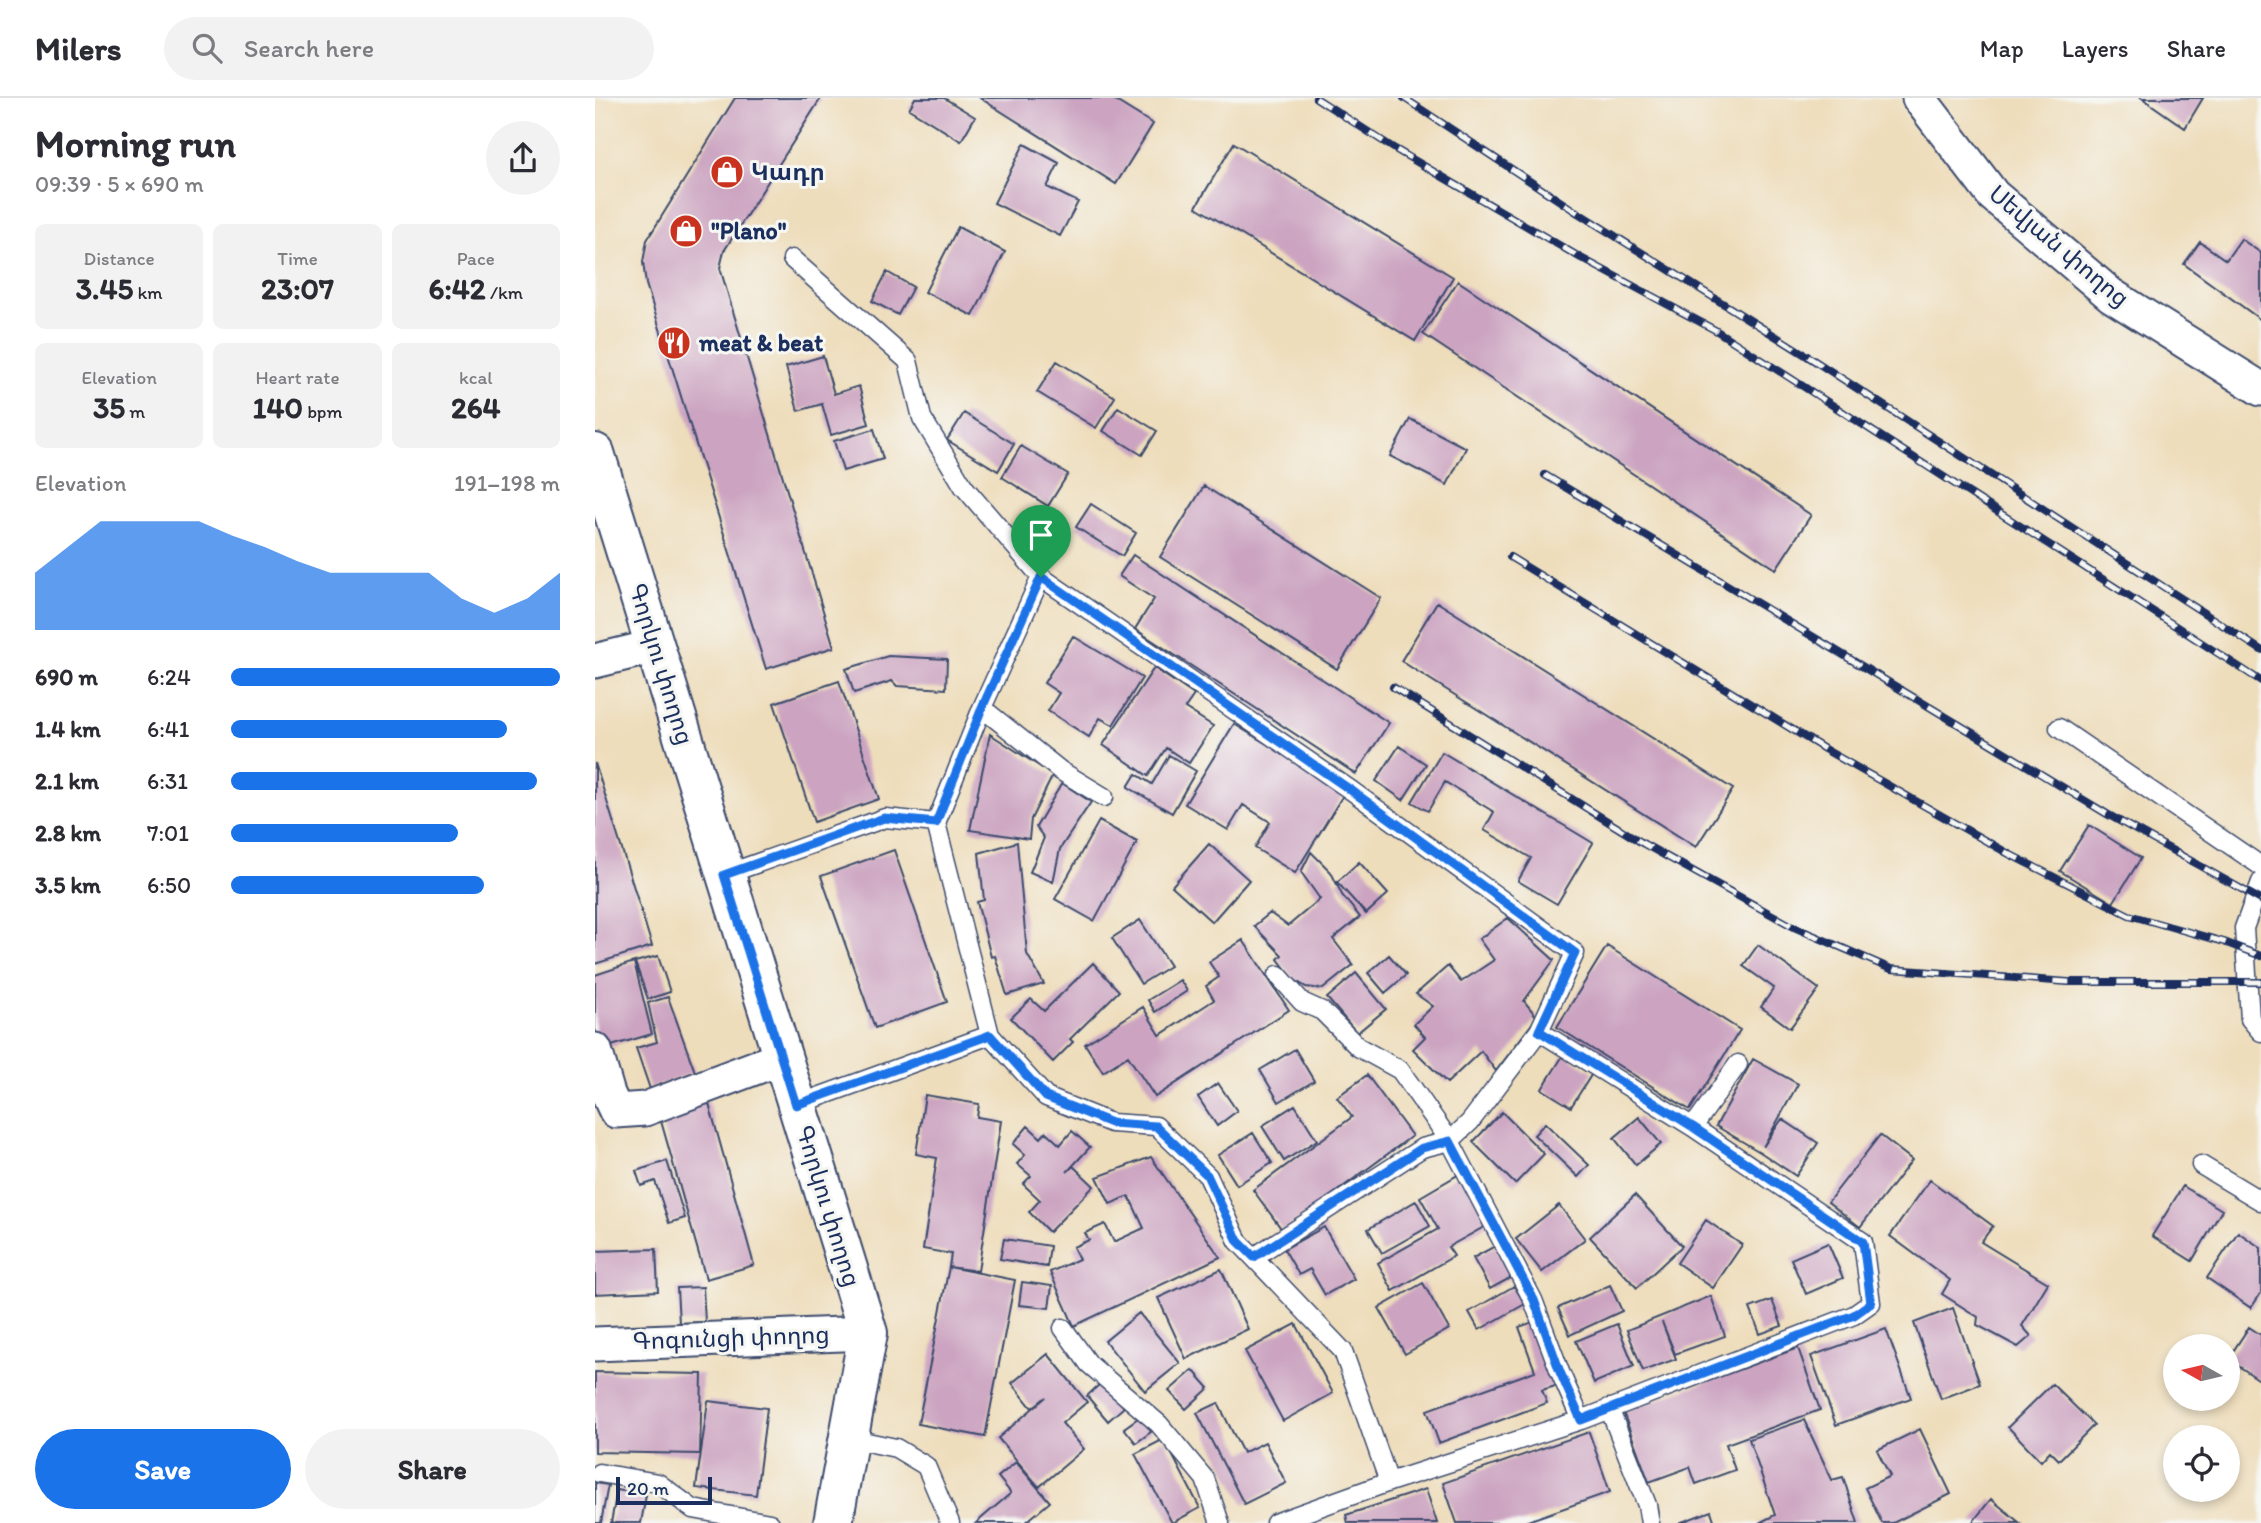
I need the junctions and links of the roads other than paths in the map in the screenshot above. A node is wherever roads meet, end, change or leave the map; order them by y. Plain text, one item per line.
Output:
1 (1919, 98) edge
2 (792, 259) dead end
3 (2261, 389) edge
4 (595, 453) edge
5 (1041, 577) junction
6 (656, 646) junction
7 (595, 661) edge
8 (982, 708) junction
9 (2059, 728) dead end
10 (1104, 797) dead end
11 (936, 823) junction
12 (2261, 866) edge
13 (724, 875) junction
14 (2261, 882) edge
15 (1278, 975) dead end
16 (1539, 1031) junction
17 (2261, 1032) edge
18 (990, 1035) junction
19 (595, 1050) edge
20 (781, 1058) junction
21 (1738, 1064) dead end
22 (796, 1105) junction
23 (1693, 1127) junction
24 (1450, 1141) junction
25 (2201, 1165) dead end
26 (2261, 1201) edge
27 (1254, 1257) junction
28 (1063, 1328) dead end
29 (868, 1332) junction
30 (595, 1344) edge
31 (1609, 1408) junction
32 (1581, 1420) junction
33 (848, 1438) junction
34 (599, 1473) dead end
35 (1389, 1482) junction
36 (770, 1523) edge
37 (833, 1523) edge
38 (950, 1523) edge
39 (1220, 1523) edge
40 (1275, 1523) edge
41 (1650, 1523) edge

1 - 3 street, Սեվյան փողոց
2 - 5 lane
4 - 6 main road, Գորկու փողոց
5 - 8 lane
5 - 16 lane
6 - 7 street
6 - 13 main road, Գորկու փողոց
8 - 10 lane
8 - 11 lane
9 - 12 lane
11 - 13 lane
11 - 18 lane
13 - 20 main road, Գորկու փողոց
14 - 17 lane
15 - 24 lane
16 - 23 lane
16 - 24 lane
18 - 22 lane
18 - 27 lane
19 - 20 street
20 - 22 main road, Գորկու փողոց
21 - 23 lane
22 - 29 main road, Գորկու փողոց
23 - 31 lane
24 - 27 lane
24 - 32 lane
25 - 26 lane
27 - 35 lane
28 - 39 lane
29 - 30 street, Գոգունցի փողոց
29 - 33 main road, Գորկու փողոց
31 - 32 lane
31 - 41 lane
32 - 35 lane
33 - 37 main road, Գորկու փողոց
33 - 38 lane
34 - 36 lane
35 - 40 lane

